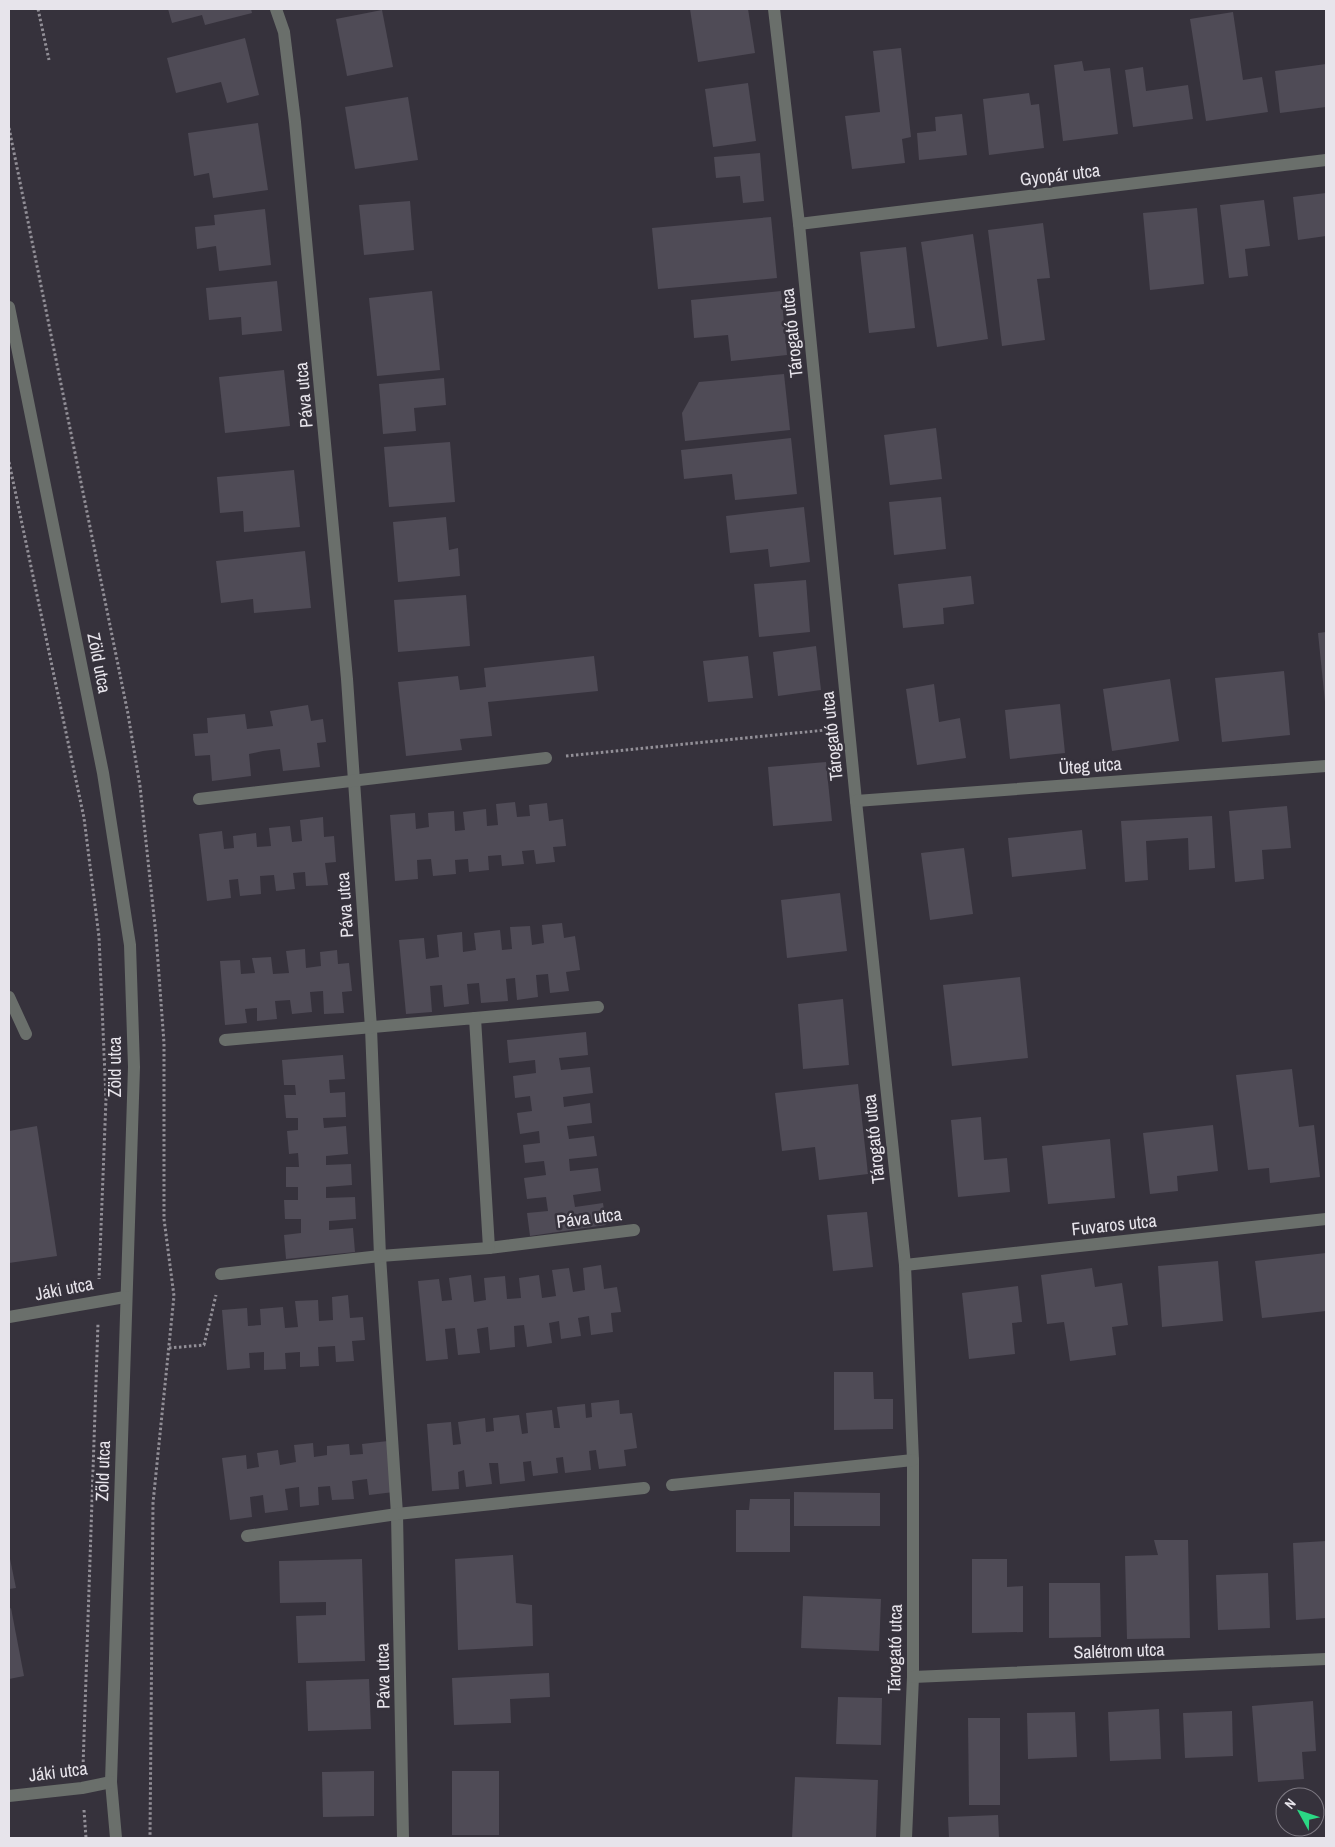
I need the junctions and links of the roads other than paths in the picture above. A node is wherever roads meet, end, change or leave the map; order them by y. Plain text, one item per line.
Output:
1 (276, 9) edge
2 (774, 9) edge
3 (1326, 160) edge
4 (798, 224) junction
5 (9, 307) edge
6 (546, 758) road end
7 (1326, 766) edge
8 (354, 780) junction
9 (199, 799) dead end
10 (856, 801) junction
11 (9, 997) edge
12 (598, 1007) dead end
13 (475, 1018) junction
14 (371, 1028) junction
15 (26, 1034) dead end
16 (224, 1040) dead end
17 (1326, 1219) edge
18 (634, 1230) dead end
19 (489, 1248) junction
20 (380, 1256) junction
21 (905, 1264) junction
22 (221, 1274) road end
23 (125, 1296) junction
24 (9, 1317) edge
25 (913, 1460) junction
26 (672, 1485) dead end
27 (644, 1488) dead end
28 (397, 1514) junction
29 (246, 1536) dead end
30 (1326, 1659) edge
31 (913, 1677) junction
32 (111, 1782) junction
33 (9, 1796) edge
34 (116, 1838) edge
35 (403, 1838) edge
36 (906, 1838) edge

1 - 8 street, Páva utca
2 - 4 street, Tárogató utca
3 - 4 street, Gyopár utca
4 - 10 street, Tárogató utca
5 - 23 street, Zöld utca
6 - 8 street
7 - 10 street, Üteg utca
8 - 9 street
8 - 14 street, Páva utca
10 - 21 street, Tárogató utca
11 - 15 street
12 - 13 street
13 - 14 street
13 - 19 street
14 - 16 street
14 - 20 street, Páva utca
17 - 21 street, Fuvaros utca
18 - 19 street, Páva utca
19 - 20 street, Páva utca
20 - 22 street, Páva utca
20 - 28 street, Páva utca
21 - 25 street, Tárogató utca
23 - 24 street, Jáki utca
23 - 32 street, Zöld utca
25 - 26 street
25 - 31 street, Tárogató utca
27 - 28 street
28 - 29 street
28 - 35 street, Páva utca
30 - 31 street, Salétrom utca
31 - 36 street, Tárogató utca
32 - 33 street, Jáki utca
32 - 34 street, Zöld utca

